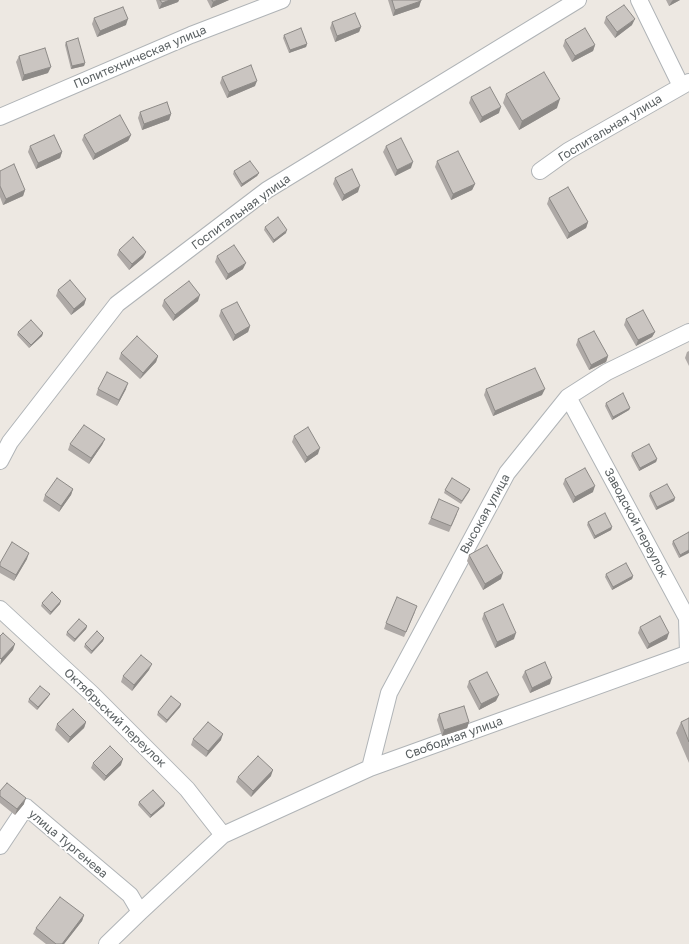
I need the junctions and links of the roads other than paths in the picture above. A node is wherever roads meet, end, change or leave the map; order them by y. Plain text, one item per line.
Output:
1 (282, 0) edge
2 (578, 0) edge
3 (639, 0) edge
4 (685, 84) edge
5 (0, 117) edge
6 (540, 171) dead end
7 (689, 332) edge
8 (568, 397) junction
9 (0, 461) edge
10 (0, 609) edge
11 (688, 653) edge
12 (370, 768) junction
13 (223, 835) junction
14 (0, 846) edge
15 (140, 912) junction
16 (107, 944) edge

1 - 5 street, Политехническая улица
2 - 9 street, Госпитальная улица
3 - 4 street, Госпитальная улица
4 - 6 street, Госпитальная улица
7 - 8 street, Высокая улица
8 - 11 street, Заводской переулок
8 - 12 street, Высокая улица
10 - 13 street, Октябрьский переулок
11 - 12 street, Свободная улица
12 - 13 street, Свободная улица
13 - 15 street, Свободная улица
14 - 15 street, улица Тургенева
15 - 16 street, Свободная улица

